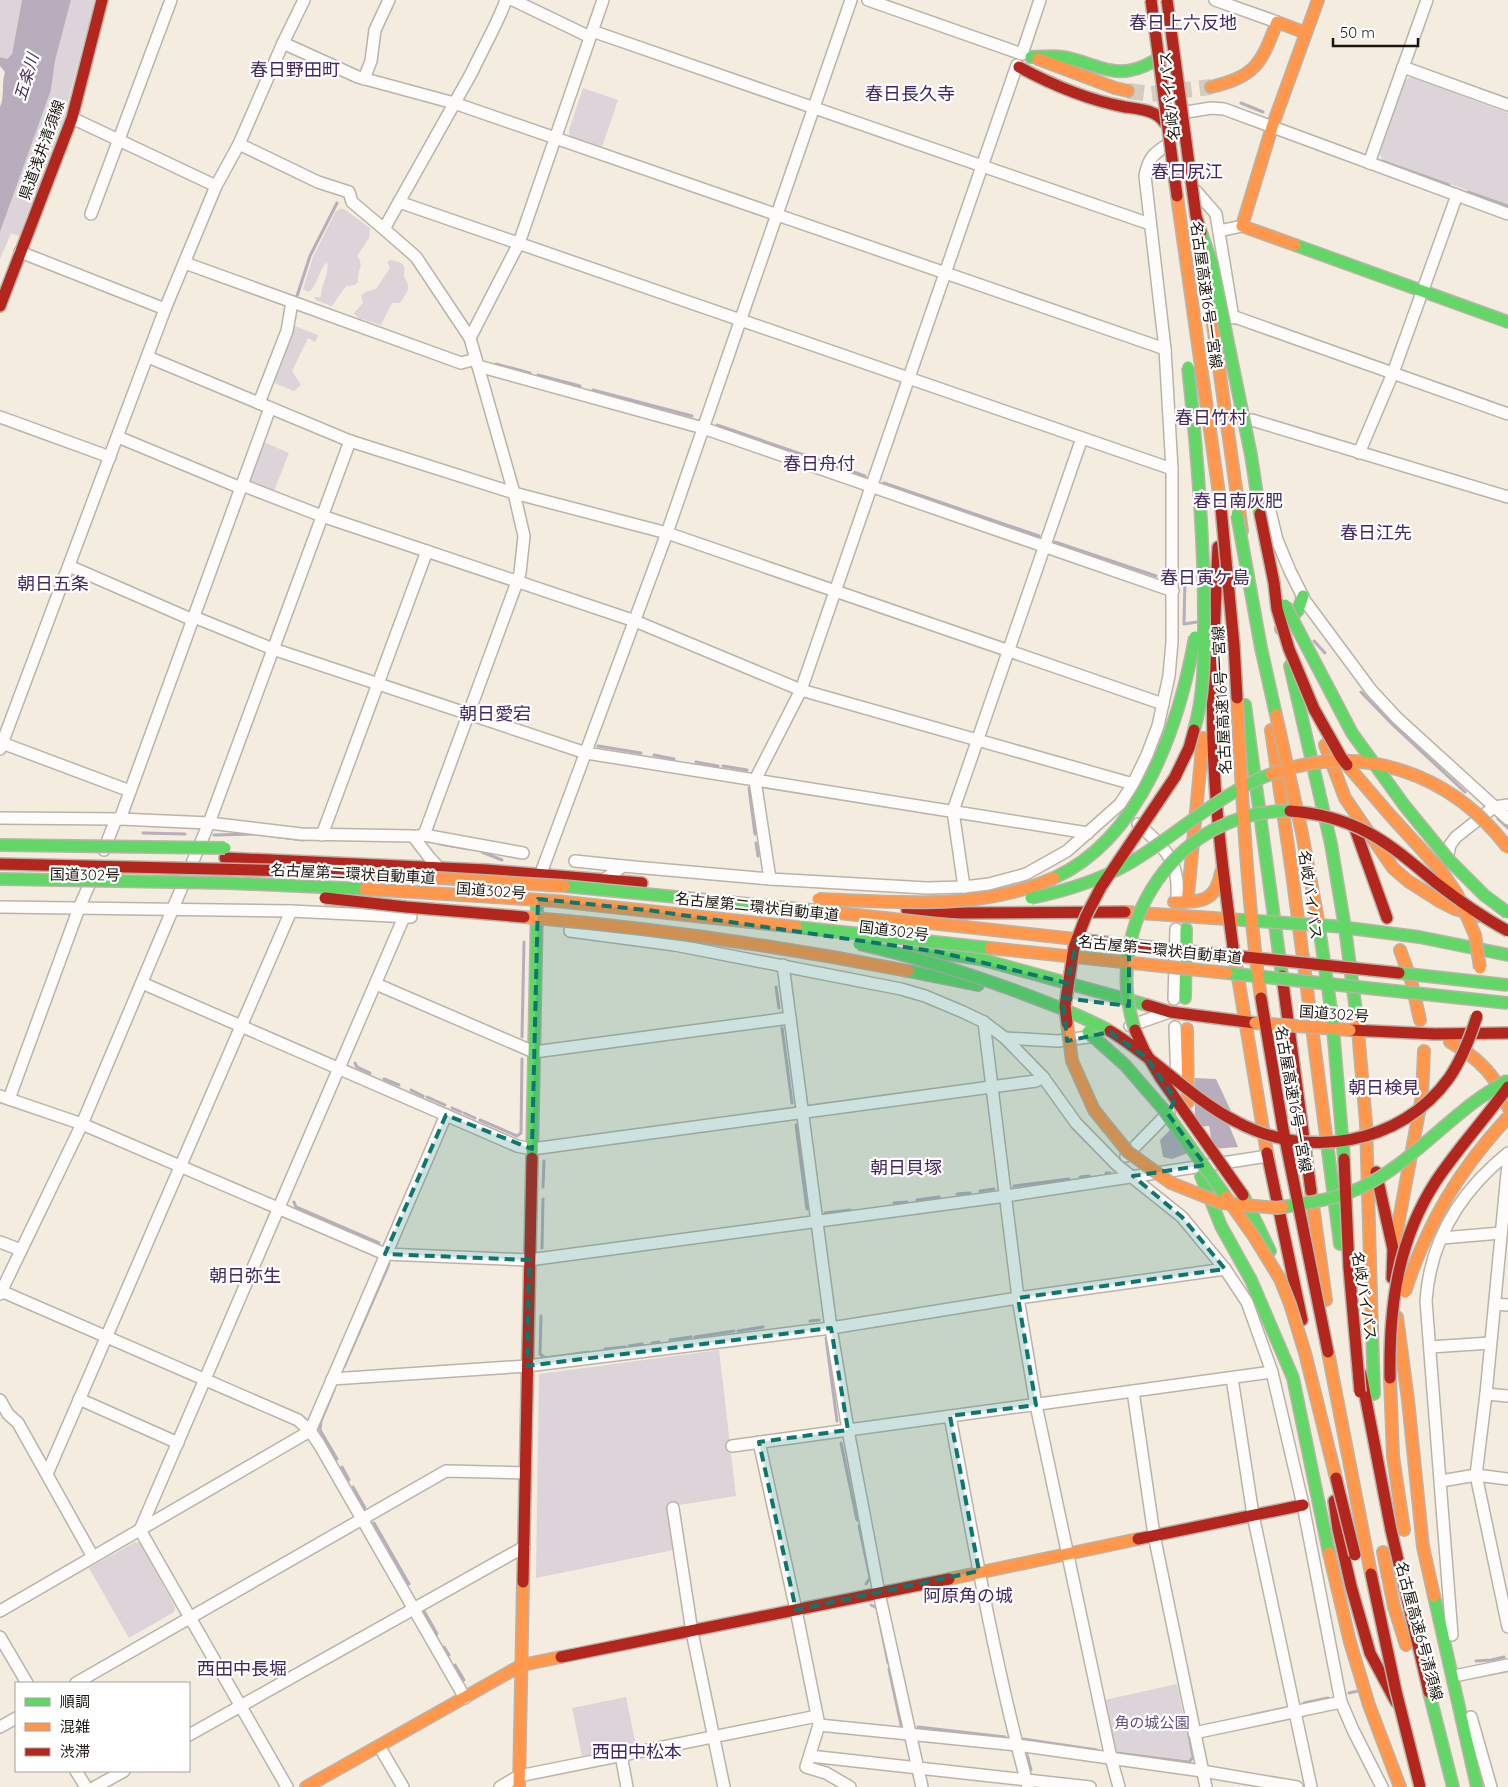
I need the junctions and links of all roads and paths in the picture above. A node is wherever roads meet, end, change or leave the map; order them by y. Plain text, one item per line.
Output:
1 (102, 0) edge
2 (171, 0) edge
3 (304, 0) edge
4 (389, 0) edge
5 (506, 0) edge
6 (513, 0) edge
7 (603, 0) edge
8 (851, 0) edge
9 (868, 0) edge
10 (1040, 0) edge
11 (1144, 0) edge
12 (1151, 0) edge
13 (1167, 0) edge
14 (1176, 0) edge
15 (1215, 0) edge
16 (1318, 0) edge
17 (1427, 0) edge
18 (1277, 22) junction
19 (1306, 33) junction
20 (591, 34) junction
21 (283, 43) junction
22 (1009, 49) junction
23 (1027, 55) junction
24 (1154, 61) junction
25 (1018, 66) junction
26 (1403, 67) junction
27 (364, 78) junction
28 (1211, 87) tunnel mouth
29 (1128, 91) tunnel mouth
30 (454, 103) junction
31 (1508, 105) edge
32 (814, 108) junction
33 (1187, 112) junction
34 (72, 118) junction
35 (1164, 122) junction
36 (1272, 127) junction
37 (555, 138) junction
38 (119, 140) junction
39 (238, 144) junction
40 (1167, 144) junction
41 (1369, 163) junction
42 (982, 166) junction
43 (216, 186) junction
44 (1196, 191) junction
45 (1457, 195) junction
46 (399, 202) junction
47 (1179, 212) junction
48 (91, 214) dead end
49 (1508, 214) edge
50 (777, 215) junction
51 (1196, 216) junction
52 (1150, 224) junction
53 (1242, 226) junction
54 (384, 229) junction
55 (1219, 231) junction
56 (518, 243) junction
57 (20, 252) junction
58 (185, 263) junction
59 (945, 273) junction
60 (1422, 292) junction
61 (292, 302) junction
62 (0, 306) edge
63 (165, 309) junction
64 (1232, 316) junction
65 (741, 320) junction
66 (1508, 322) edge
67 (1184, 330) dead end
68 (470, 338) junction
69 (1165, 348) junction
70 (148, 357) junction
71 (1187, 359) dead end
72 (477, 362) junction
73 (1393, 374) junction
74 (909, 378) junction
75 (264, 406) junction
76 (1508, 414) edge
77 (0, 417) edge
78 (1252, 420) junction
79 (703, 428) junction
80 (118, 437) junction
81 (1082, 438) junction
82 (350, 441) junction
83 (1359, 452) junction
84 (110, 457) junction
85 (1172, 469) junction
86 (872, 486) junction
87 (241, 487) junction
88 (514, 493) junction
89 (1508, 496) edge
90 (1237, 500) junction
91 (322, 516) junction
92 (1219, 525) junction
93 (1202, 531) junction
94 (667, 533) junction
95 (1045, 546) junction
96 (427, 551) junction
97 (69, 566) junction
98 (517, 582) junction
99 (1274, 583) junction
100 (1173, 591) junction
101 (835, 592) junction
102 (1303, 596) junction
103 (193, 619) junction
104 (634, 621) junction
105 (1281, 629) junction
106 (273, 649) junction
107 (1009, 651) junction
108 (1287, 654) junction
109 (1212, 683) junction
110 (378, 684) junction
111 (802, 690) junction
112 (1162, 704) junction
113 (468, 714) junction
114 (978, 740) junction
115 (1, 743) edge
116 (586, 753) junction
117 (754, 780) junction
118 (1133, 784) junction
119 (130, 791) junction
120 (1345, 798) junction
121 (1120, 804) junction
122 (1508, 805) edge
123 (1494, 807) junction
124 (952, 811) junction
125 (0, 818) edge
126 (118, 819) junction
127 (1508, 819) edge
128 (209, 823) junction
129 (1088, 833) junction
130 (322, 835) junction
131 (418, 836) junction
132 (0, 845) edge
133 (1508, 848) edge
134 (225, 853) junction
135 (523, 853) dead end
136 (0, 854) edge
137 (575, 860) dead end
138 (1222, 860) junction
139 (0, 864) edge
140 (623, 866) junction
141 (438, 867) junction
142 (541, 873) junction
143 (0, 879) edge
144 (605, 879) junction
145 (770, 879) junction
146 (94, 880) junction
147 (1004, 881) junction
148 (964, 887) junction
149 (0, 889) edge
150 (649, 893) junction
151 (1182, 895) joint
152 (933, 902) junction
153 (469, 904) junction
154 (1508, 904) edge
155 (0, 907) edge
156 (79, 908) junction
157 (173, 908) junction
158 (536, 909) junction
159 (291, 911) junction
160 (1118, 912) junction
161 (980, 913) junction
162 (1508, 913) edge
163 (645, 914) junction
164 (404, 917) junction
165 (1387, 918) dead end
166 (443, 919) junction
167 (1229, 919) junction
168 (502, 924) dead end
169 (1508, 924) edge
170 (1345, 928) junction
171 (1181, 930) dead end
172 (570, 931) dead end
173 (1379, 931) junction
174 (1508, 931) edge
175 (1498, 938) edge
176 (675, 945) junction
177 (1400, 950) dead end
178 (1508, 955) edge
179 (782, 965) junction
180 (142, 983) junction
181 (376, 984) junction
182 (1508, 985) edge
183 (1039, 999) junction
184 (1073, 999) dead end
185 (1179, 999) dead end
186 (1092, 1002) dead end
187 (1508, 1002) edge
188 (1170, 1012) junction
189 (790, 1018) junction
190 (1420, 1020) dead end
191 (984, 1022) junction
192 (1250, 1022) junction
193 (241, 1026) junction
194 (1175, 1027) dead end
195 (1187, 1029) dead end
196 (1355, 1031) junction
197 (1407, 1033) junction
198 (1508, 1033) edge
199 (1435, 1034) junction
200 (1005, 1038) junction
201 (1383, 1042) dead end
202 (1424, 1051) dead end
203 (534, 1052) junction
204 (1369, 1055) dead end
205 (339, 1068) junction
206 (1363, 1069) junction
207 (1043, 1077) junction
208 (1508, 1080) edge
209 (991, 1087) junction
210 (1508, 1087) edge
211 (5, 1097) edge
212 (1508, 1107) edge
213 (802, 1112) junction
214 (446, 1115) junction
215 (1508, 1117) edge
216 (1366, 1123) junction
217 (82, 1124) junction
218 (532, 1149) junction
219 (1508, 1153) edge
220 (1268, 1156) junction
221 (1196, 1159) dead end
222 (1508, 1163) edge
223 (1117, 1165) junction
224 (180, 1166) junction
225 (1133, 1176) junction
226 (1200, 1176) dead end
227 (1006, 1196) junction
228 (279, 1208) junction
229 (1505, 1218) edge
230 (817, 1220) junction
231 (1285, 1233) junction
232 (1501, 1233) junction
233 (1442, 1238) junction
234 (0, 1242) edge
235 (1393, 1249) junction
236 (21, 1250) junction
237 (385, 1254) junction
238 (530, 1260) junction
239 (1225, 1269) junction
240 (1280, 1279) junction
241 (1, 1293) edge
242 (1018, 1298) junction
243 (1495, 1304) junction
244 (1508, 1305) edge
245 (831, 1328) junction
246 (106, 1337) junction
247 (1490, 1344) junction
248 (1430, 1347) junction
249 (527, 1366) junction
250 (1272, 1372) junction
251 (1232, 1378) junction
252 (1293, 1378) junction
253 (1390, 1378) junction
254 (332, 1379) junction
255 (205, 1380) junction
256 (1133, 1391) junction
257 (1360, 1392) joint
258 (1486, 1394) junction
259 (1337, 1395) joint
260 (1508, 1396) edge
261 (79, 1399) junction
262 (0, 1400) edge
263 (1036, 1405) junction
264 (950, 1416) junction
265 (848, 1430) junction
266 (310, 1431) junction
267 (1372, 1439) junction
268 (759, 1442) junction
269 (178, 1443) junction
270 (732, 1446) dead end
271 (525, 1473) junction
272 (47, 1474) junction
273 (1476, 1475) junction
274 (1508, 1479) edge
275 (1440, 1481) junction
276 (1303, 1505) junction
277 (673, 1508) dead end
278 (1253, 1515) junction
279 (362, 1519) junction
280 (140, 1530) junction
281 (1154, 1535) junction
282 (524, 1547) junction
283 (1067, 1553) junction
284 (93, 1557) junction
285 (979, 1571) junction
286 (879, 1592) junction
287 (414, 1609) junction
288 (796, 1610) junction
289 (0, 1612) edge
290 (190, 1618) junction
291 (1508, 1627) edge
292 (692, 1632) junction
293 (1427, 1635) dead end
294 (0, 1637) edge
295 (1387, 1650) junction
296 (1437, 1661) dead end
297 (522, 1665) junction
298 (1508, 1665) edge
299 (1459, 1675) junction
300 (26, 1682) edge
301 (78, 1682) edge
302 (465, 1698) junction
303 (1341, 1702) junction
304 (240, 1706) junction
305 (1295, 1713) junction
306 (15, 1719) edge
307 (818, 1720) junction
308 (1407, 1724) junction
309 (1462, 1725) junction
310 (0, 1727) edge
311 (1194, 1733) junction
312 (190, 1734) edge
313 (910, 1735) junction
314 (714, 1736) junction
315 (1017, 1745) junction
316 (379, 1746) junction
317 (621, 1755) junction
318 (810, 1756) junction
319 (1111, 1758) junction
320 (918, 1768) junction
321 (1202, 1771) junction
322 (77, 1772) edge
323 (122, 1772) edge
324 (519, 1781) edge
325 (1027, 1783) edge
326 (86, 1787) edge
327 (95, 1787) edge
328 (287, 1787) edge
329 (306, 1787) edge
330 (403, 1787) edge
331 (500, 1787) edge
332 (627, 1787) edge
333 (724, 1787) edge
334 (850, 1787) edge
335 (922, 1787) edge
336 (1090, 1787) edge
337 (1119, 1787) edge
338 (1206, 1787) edge
339 (1297, 1787) edge
340 (1310, 1787) edge
341 (1382, 1787) edge
342 (1400, 1787) edge
343 (1422, 1787) edge
344 (1446, 1787) edge
345 (1453, 1787) edge
346 (1478, 1787) edge
347 (1491, 1787) edge

1 - 34 main road, 県道浅井清須線
2 - 38 street
3 - 21 street
4 - 27 street
5 - 30 street
6 - 20 street
7 - 20 street
8 - 32 street
9 - 22 street
10 - 23 street
11 - 24 main road, 名岐バイパス
12 - 47 main road, 名古屋高速16号一宮線, bridge
13 - 51 main road, 名古屋高速16号一宮線, bridge
14 - 33 main road, 名岐バイパス
15 - 18 street
16 - 19 main road
17 - 26 street
18 - 19 main road
18 - 28 main road
19 - 36 main road
20 - 32 street
20 - 37 street
21 - 27 street
21 - 39 street
22 - 23 street
22 - 25 street
23 - 24 main road
23 - 29 main road
24 - 35 main road, 名岐バイパス
25 - 35 main road
25 - 42 street
26 - 31 street
26 - 41 street
27 - 30 street
30 - 37 street
30 - 46 street
32 - 42 street
32 - 50 street
33 - 36 street
33 - 44 main road, 名岐バイパス
34 - 38 street
34 - 57 main road, 県道浅井清須線
35 - 40 main road, 名岐バイパス
36 - 41 street
36 - 53 main road
37 - 50 street
37 - 56 street
38 - 43 street
38 - 48 street
39 - 43 street
39 - 54 street
40 - 52 street
40 - 92 main road, 名岐バイパス
41 - 45 street
42 - 52 street
42 - 59 street
43 - 58 street
44 - 55 street
44 - 90 main road, 名岐バイパス
45 - 49 street
45 - 60 street
46 - 54 street
46 - 56 street
47 - 67 main road, bridge
47 - 259 main road, 名古屋高速16号一宮線, bridge
50 - 59 street
50 - 65 street
51 - 99 main road, bridge
51 - 257 main road, 名古屋高速16号一宮線, bridge
52 - 69 street
53 - 55 street
53 - 60 main road
54 - 68 street
55 - 64 street
56 - 65 street
56 - 68 street
57 - 62 main road, 県道浅井清須線
57 - 63 street
58 - 61 street
58 - 63 street
59 - 69 street
59 - 74 street
60 - 66 main road
60 - 73 street
61 - 72 street
61 - 75 street
63 - 70 street
64 - 73 street
64 - 78 street
65 - 74 street
65 - 79 street
68 - 72 street
69 - 85 street
70 - 75 street
70 - 80 street
71 - 93 main road, bridge
72 - 79 street
72 - 88 street
73 - 76 street
73 - 83 street
74 - 81 street
74 - 86 street
75 - 82 street
75 - 87 street
77 - 84 street
78 - 83 street
78 - 102 street
79 - 86 street
79 - 94 street
80 - 84 street
80 - 87 street
81 - 85 street
81 - 95 street
82 - 88 street
82 - 91 street
83 - 89 street
84 - 97 street
85 - 100 street
86 - 95 street
86 - 101 street
87 - 91 street
87 - 103 street
88 - 94 street
88 - 98 street
90 - 105 main road
90 - 267 main road, 名岐バイパス
91 - 96 street
91 - 106 street
92 - 109 main road
92 - 308 main road, 名岐バイパス
93 - 152 main road, bridge
93 - 208 main road, bridge
94 - 101 street
94 - 104 street
95 - 100 street
95 - 107 street
96 - 98 street
96 - 110 street
97 - 103 street
97 - 115 street
98 - 104 street
98 - 113 street
99 - 162 main road, bridge
99 - 183 main road, bridge
100 - 112 street
101 - 107 street
101 - 111 street
102 - 105 main road
102 - 123 street
103 - 106 street
103 - 119 street
104 - 111 street
104 - 116 street
105 - 108 main road
106 - 110 street
106 - 128 street
107 - 112 street
107 - 114 street
108 - 120 main road
108 - 170 main road
109 - 138 main road
109 - 151 main road
110 - 113 street
110 - 130 street
111 - 114 street
111 - 117 street
112 - 118 street
113 - 116 street
113 - 131 street
114 - 118 street
114 - 124 street
115 - 119 street
116 - 117 street
116 - 142 street
117 - 124 street
117 - 145 street
118 - 121 street
119 - 126 street
120 - 165 main road
120 - 169 main road
121 - 129 street
121 - 151 street
122 - 123 street
123 - 127 street
123 - 154 street
124 - 129 street
124 - 148 street
125 - 126 street
126 - 128 street
126 - 156 street
128 - 130 street
128 - 157 street
129 - 147 street
130 - 131 street
131 - 135 street
131 - 141 street
132 - 134 main road, bridge
133 - 152 main road, bridge
134 - 136 main road, 国道302号
134 - 141 main road, 国道302号
137 - 140 street
138 - 160 main road
138 - 167 main road
139 - 150 main road, 名古屋第二環状自動車道, bridge
140 - 144 street
140 - 145 street
141 - 142 main road, 国道302号
142 - 144 main road, 国道302号
142 - 158 main road
143 - 146 main road, 名古屋第二環状自動車道, bridge
144 - 161 main road, 国道302号
145 - 148 street
146 - 163 main road, 名古屋第二環状自動車道, bridge
146 - 184 main road, bridge
147 - 148 street
147 - 161 street
149 - 153 main road, 国道302号
150 - 152 main road, bridge
150 - 182 main road, 名古屋第二環状自動車道, bridge
153 - 158 main road, 国道302号
153 - 166 street
155 - 156 street
156 - 157 street
156 - 211 street
157 - 159 street
157 - 180 street
158 - 163 main road, 国道302号
158 - 203 main road
159 - 164 street
159 - 193 street
160 - 161 main road, 国道302号
160 - 167 main road, 国道302号
163 - 176 street
163 - 183 main road, bridge
163 - 187 main road, 名古屋第二環状自動車道, bridge
163 - 188 main road, 国道302号
164 - 166 street
164 - 181 street
166 - 168 street
167 - 170 main road, 国道302号, bridge
167 - 192 main road
170 - 173 main road, 国道302号
170 - 196 main road
171 - 185 main road
172 - 176 street
173 - 175 main road
173 - 178 main road, 国道302号
174 - 240 main road, bridge
176 - 179 street
177 - 190 main road
179 - 189 street
179 - 191 street
180 - 193 street
180 - 217 street
181 - 203 street
181 - 205 street
183 - 240 main road, bridge
186 - 188 main road
188 - 192 main road, 国道302号
188 - 200 street
189 - 203 street
189 - 213 street
191 - 200 street
191 - 209 street
192 - 196 main road, 国道302号, bridge
192 - 220 main road
193 - 205 street
193 - 224 street
194 - 223 street
195 - 221 main road
196 - 197 main road, 国道302号
196 - 206 main road
197 - 199 main road, 国道302号
197 - 201 main road
198 - 199 main road, 国道302号
199 - 212 main road
200 - 207 street
202 - 235 main road
203 - 218 main road
204 - 206 main road
205 - 214 street
205 - 228 street
206 - 216 main road
207 - 209 street
207 - 223 street
209 - 213 street
209 - 227 street
210 - 253 main road, bridge
211 - 217 street
213 - 218 street
213 - 230 street
214 - 218 street
214 - 237 street
215 - 253 main road, bridge
216 - 235 main road
216 - 267 main road
217 - 224 street
217 - 236 street
218 - 238 main road
219 - 233 street
220 - 225 street
220 - 231 main road
222 - 229 street
223 - 225 street
224 - 228 street
224 - 246 street
225 - 227 street
225 - 239 street
226 - 252 main road
227 - 230 street
227 - 242 street
228 - 237 street
228 - 255 street
229 - 232 street
230 - 238 street
230 - 245 street
231 - 252 main road
231 - 308 main road
232 - 233 street
232 - 243 street
233 - 248 street
234 - 236 street
235 - 309 main road
236 - 241 street
237 - 238 street
237 - 254 street
238 - 249 main road
239 - 242 street
239 - 250 street
240 - 295 main road, bridge
241 - 246 street
242 - 245 street
242 - 263 street
243 - 244 street
243 - 247 street
245 - 249 street
245 - 265 street
246 - 255 street
246 - 261 street
247 - 248 street
247 - 258 street
248 - 275 street
249 - 254 street
249 - 271 main road
250 - 251 street
250 - 276 street
251 - 256 street
251 - 278 street
252 - 342 main road
253 - 293 main road
254 - 266 street
255 - 266 street
255 - 269 street
256 - 263 street
256 - 281 street
257 - 344 main road, 名古屋高速6号清須線
258 - 260 street
258 - 273 street
259 - 295 main road, 名古屋高速6号清須線, bridge
261 - 269 street
261 - 272 street
262 - 272 street
263 - 264 street
263 - 283 street
264 - 265 street
264 - 285 street
265 - 268 street
265 - 286 street
266 - 279 street
266 - 280 street
267 - 345 main road, 名岐バイパス
268 - 270 street
268 - 288 street
269 - 280 street
271 - 279 street
271 - 282 main road
272 - 284 street
273 - 274 street
273 - 275 street
273 - 291 street
275 - 299 street
276 - 278 main road
276 - 303 street
277 - 292 street
278 - 281 main road
278 - 305 street
279 - 287 street
279 - 290 street
280 - 284 street
280 - 290 street
281 - 283 main road
281 - 311 street
282 - 287 street
282 - 297 main road
283 - 285 main road
283 - 319 street
284 - 289 street
285 - 286 main road
285 - 315 street
286 - 288 main road
286 - 313 street
287 - 302 street
287 - 304 street
288 - 292 main road
288 - 307 street
290 - 301 street
290 - 304 street
292 - 297 main road
292 - 314 street
294 - 300 street
295 - 343 main road, 名古屋高速6号清須線, bridge
296 - 309 main road
297 - 302 main road
297 - 324 main road
298 - 299 street
299 - 347 street
302 - 316 main road
303 - 305 street
303 - 341 street
304 - 312 street
304 - 328 street
305 - 311 street
305 - 340 street
306 - 310 street
307 - 313 street
307 - 314 street
307 - 318 street
308 - 343 main road, 名岐バイパス
309 - 346 main road
311 - 321 street
313 - 315 street
313 - 320 street
314 - 317 street
314 - 333 street
315 - 319 street
315 - 325 street
316 - 329 main road
316 - 330 street
317 - 324 street
317 - 332 street
318 - 320 street
318 - 334 street
319 - 321 street
319 - 337 street
320 - 325 street
320 - 335 street
321 - 338 street
321 - 339 street
322 - 326 street
323 - 327 street
324 - 331 street
325 - 336 street

